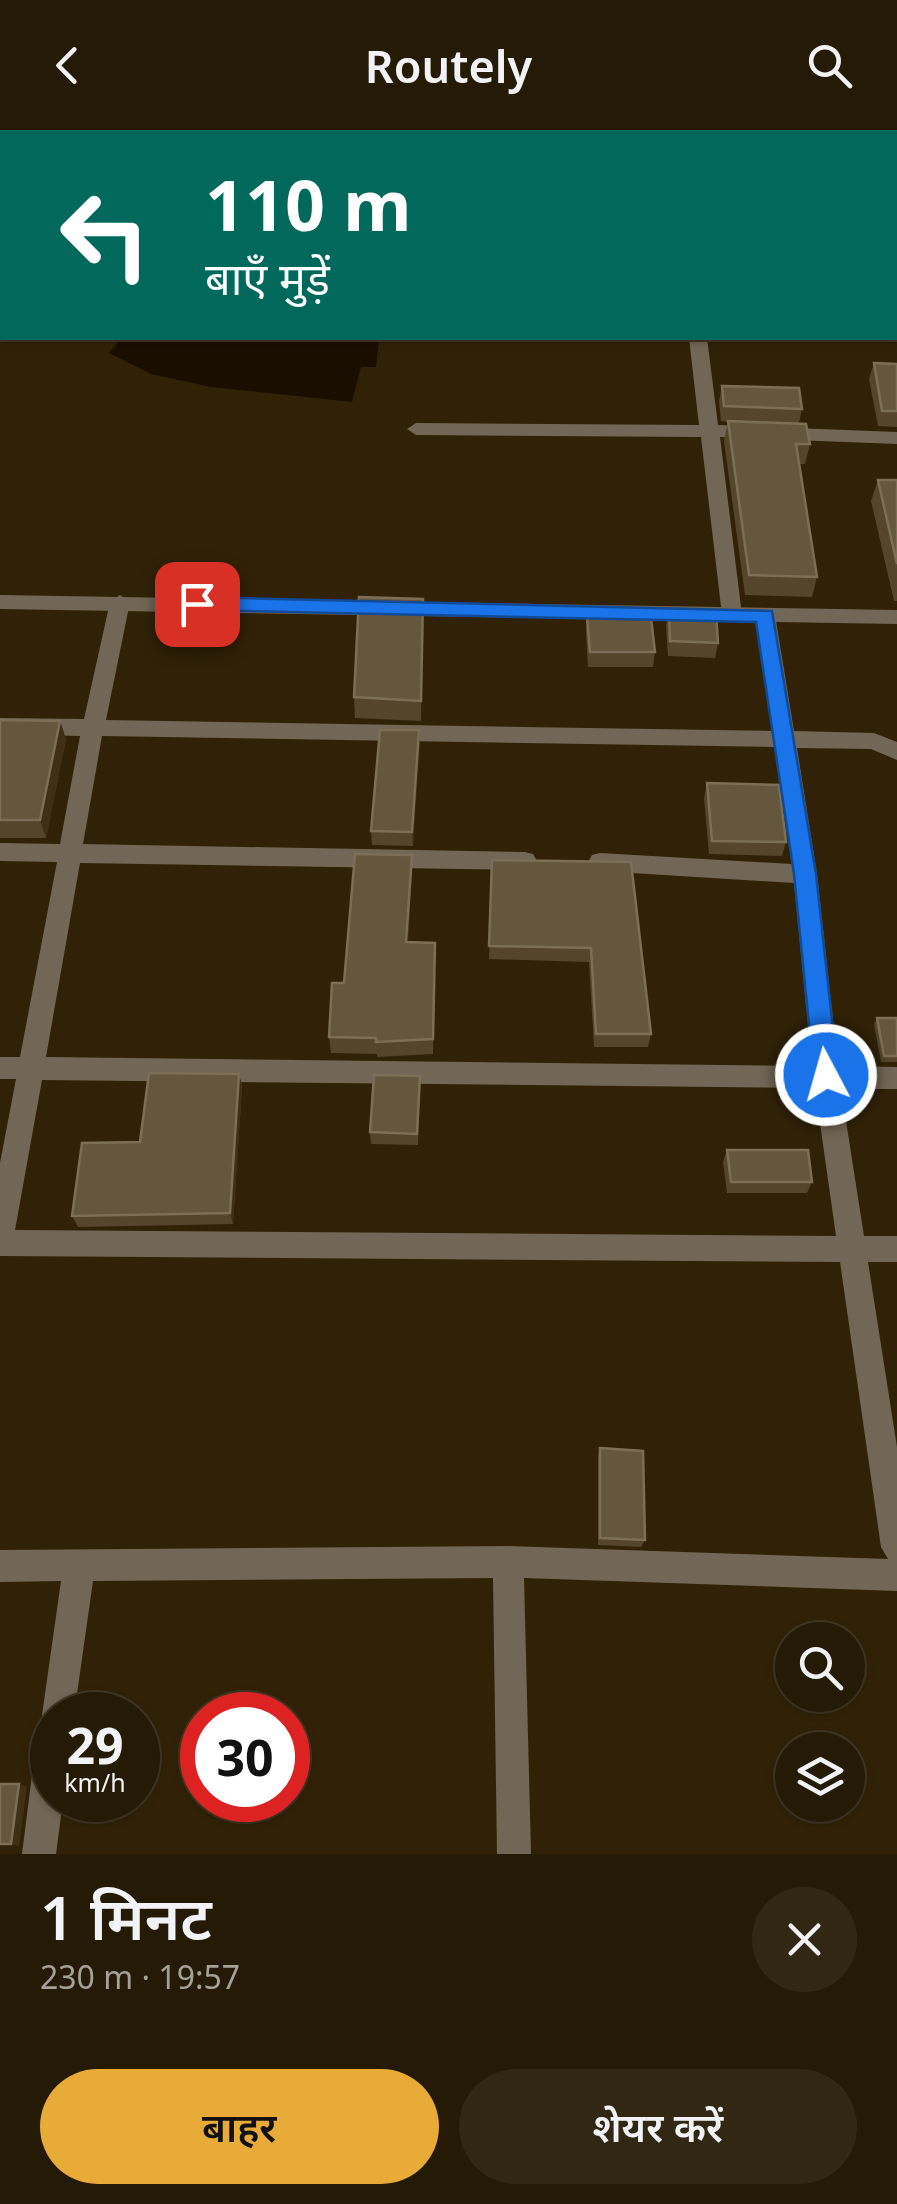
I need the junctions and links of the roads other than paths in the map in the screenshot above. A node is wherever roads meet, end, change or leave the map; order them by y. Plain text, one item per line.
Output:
1 (698, 340) edge
2 (416, 429) dead end
3 (710, 431) junction
4 (897, 438) edge
5 (0, 602) edge
6 (120, 602) junction
7 (732, 615) junction
8 (765, 616) junction
9 (897, 617) edge
10 (0, 726) edge
11 (93, 726) junction
12 (786, 740) junction
13 (897, 752) edge
14 (72, 851) junction
15 (0, 852) edge
16 (805, 874) junction
17 (0, 1068) edge
18 (33, 1068) junction
19 (826, 1075) junction
20 (897, 1078) edge
21 (0, 1240) edge
22 (897, 1249) edge
23 (854, 1250) junction
24 (897, 1547) edge
25 (508, 1562) junction
26 (0, 1566) edge
27 (79, 1567) junction
28 (897, 1575) edge
29 (61, 1692) edge
30 (42, 1822) edge
31 (38, 1854) edge
32 (514, 1854) edge

1 - 3 street
2 - 3 street
3 - 4 street
3 - 7 street
5 - 6 street
6 - 7 street
6 - 11 street
7 - 8 street
8 - 9 street
8 - 12 street
10 - 11 street
11 - 12 street
11 - 14 street
12 - 13 street
12 - 16 street
14 - 15 street
14 - 16 street
14 - 18 street
16 - 19 street
17 - 18 street
18 - 19 street
18 - 21 street
19 - 20 street
19 - 23 street
21 - 23 street
22 - 23 street
23 - 24 street
25 - 27 street
25 - 28 street
25 - 32 street
26 - 27 street
27 - 29 street
30 - 31 street

